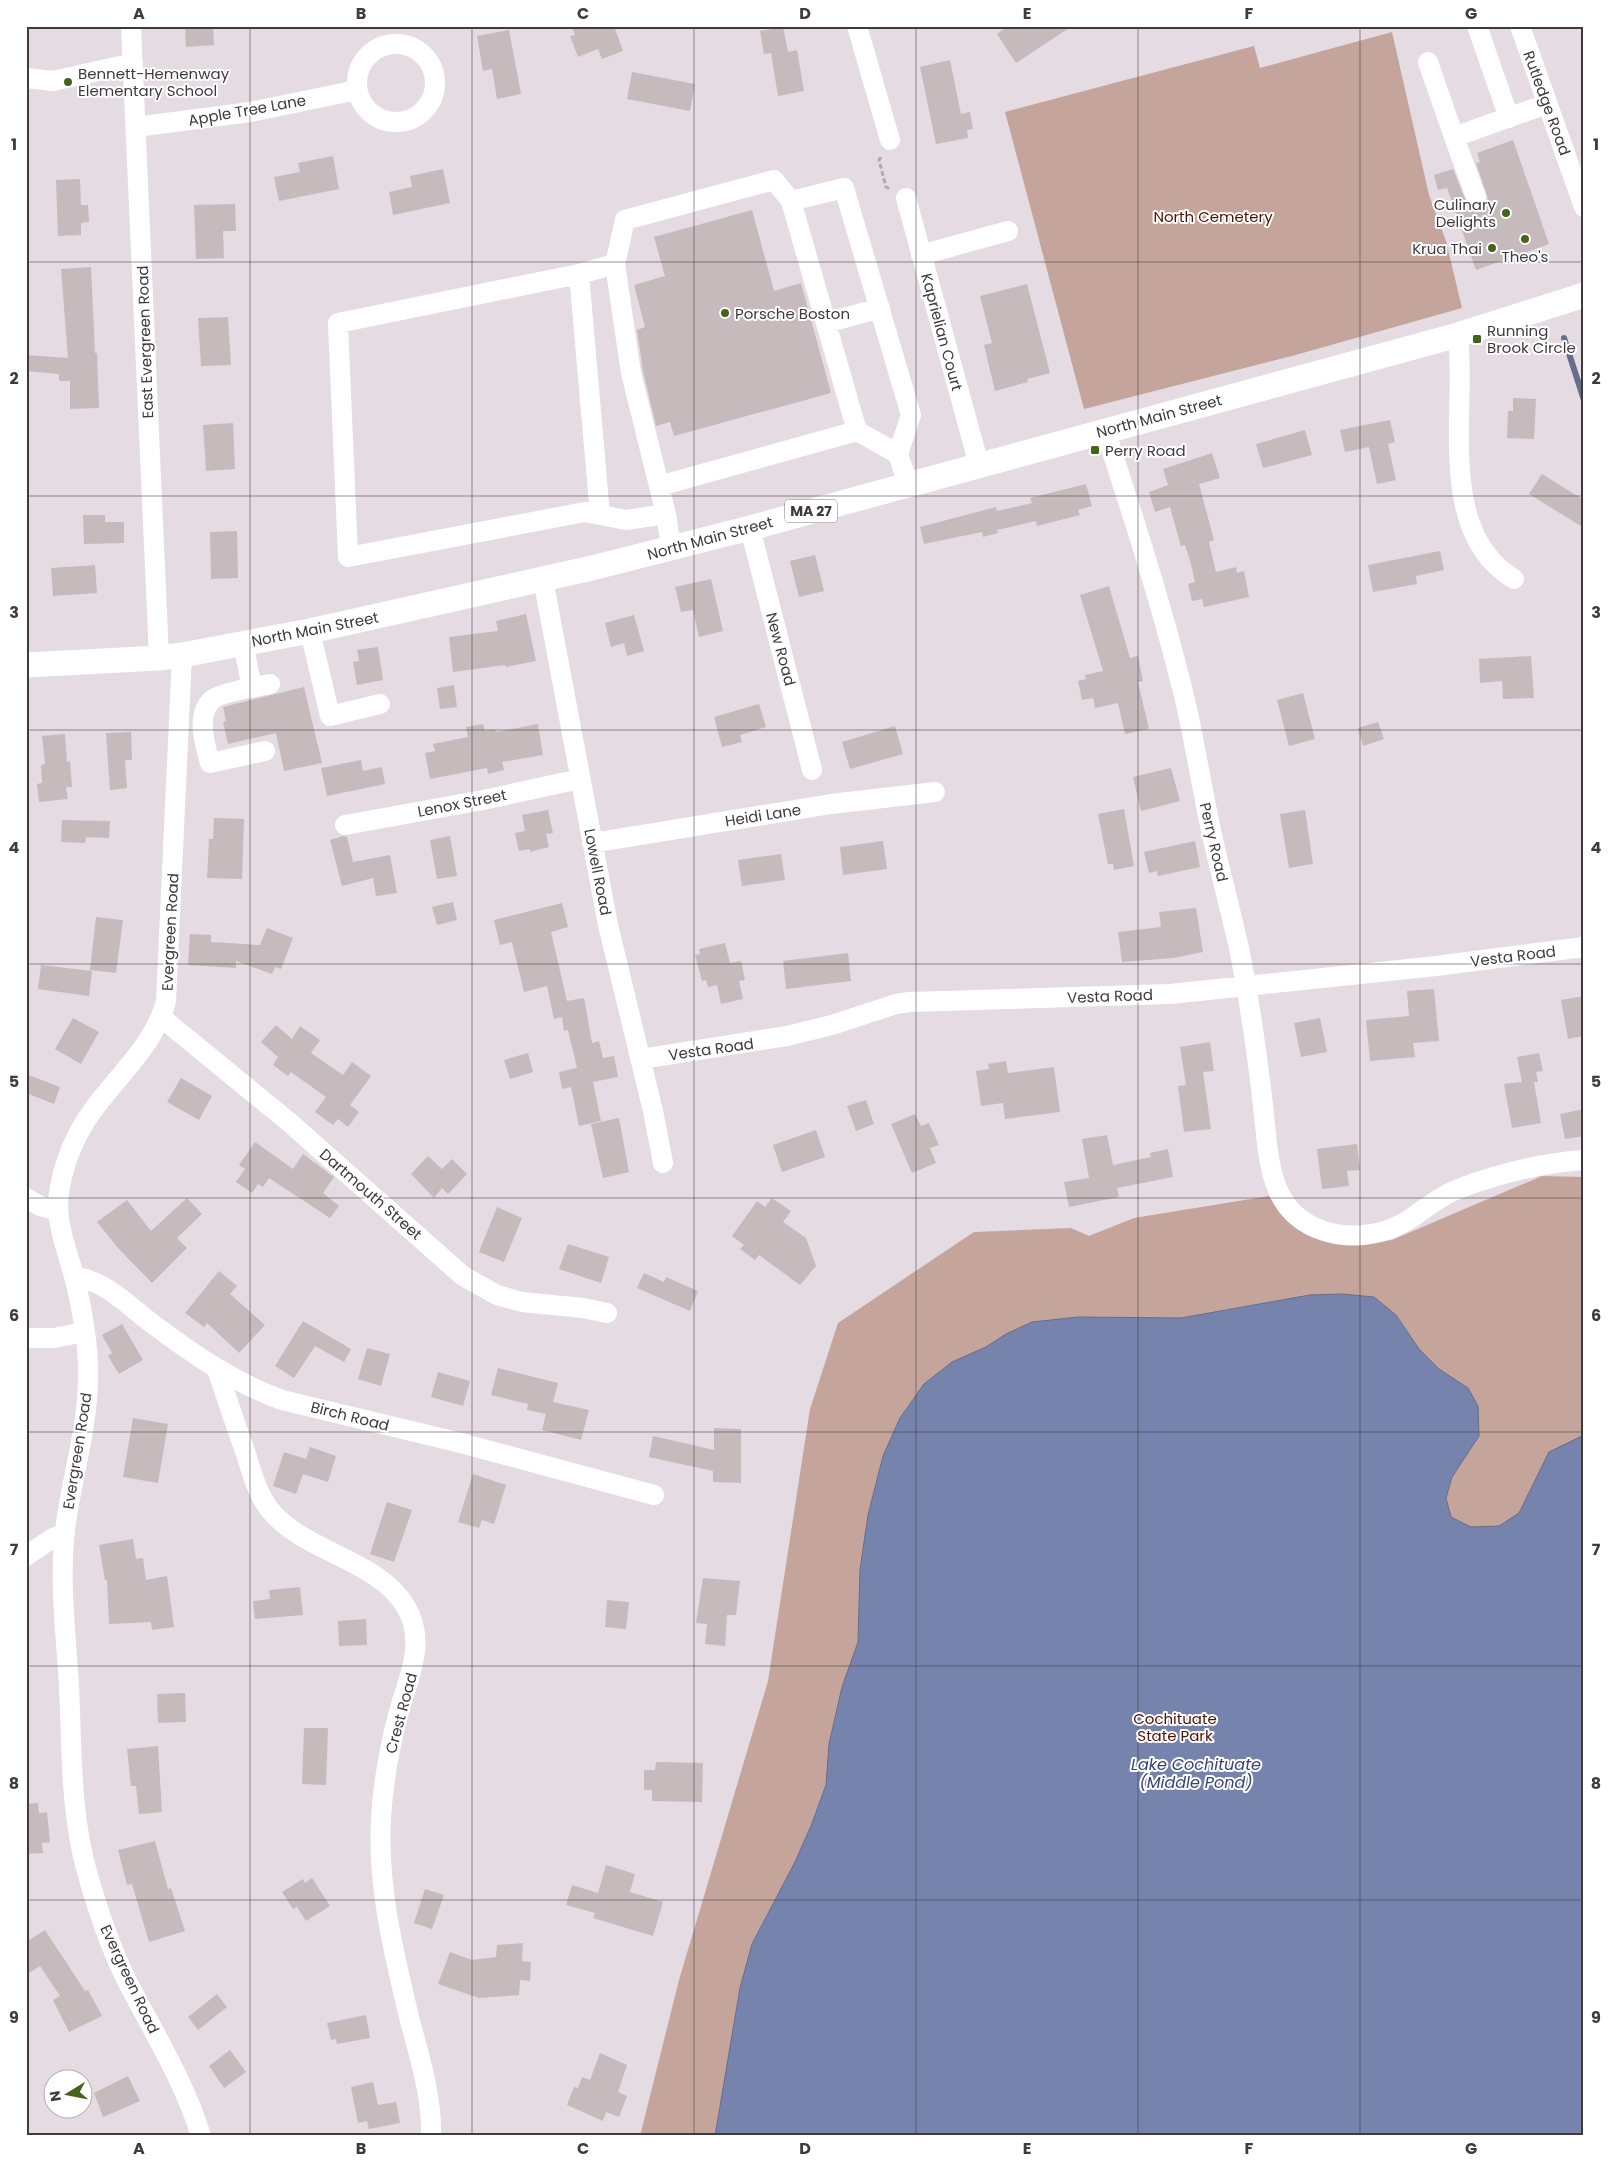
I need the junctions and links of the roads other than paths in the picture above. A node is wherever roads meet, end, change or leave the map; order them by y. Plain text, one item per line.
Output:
1 (131, 26) edge
2 (857, 26) edge
3 (1477, 26) edge
4 (1520, 26) edge
5 (1428, 62) dead end
6 (133, 64) junction
7 (26, 78) edge
8 (357, 90) dead end
9 (1547, 104) junction
10 (1509, 118) junction
11 (136, 127) junction
12 (1454, 137) junction
13 (890, 140) road end
14 (1580, 184) edge
15 (1476, 197) dead end
16 (906, 198) road end
17 (791, 201) junction
18 (1584, 207) edge
19 (1008, 231) dead end
20 (921, 255) junction
21 (615, 264) junction
22 (579, 274) junction
23 (1584, 295) edge
24 (880, 308) junction
25 (826, 323) junction
26 (1458, 335) junction
27 (1105, 430) junction
28 (857, 431) junction
29 (898, 454) junction
30 (979, 465) junction
31 (908, 484) junction
32 (659, 486) junction
33 (666, 514) junction
34 (600, 515) junction
35 (750, 528) junction
36 (672, 548) junction
37 (543, 579) junction
38 (1514, 579) dead end
39 (310, 631) junction
40 (243, 643) junction
41 (170, 656) junction
42 (26, 665) edge
43 (380, 704) dead end
44 (265, 751) dead end
45 (812, 770) dead end
46 (580, 779) junction
47 (935, 792) dead end
48 (345, 825) dead end
49 (592, 843) junction
50 (1584, 947) edge
51 (1246, 985) junction
52 (162, 1018) junction
53 (641, 1059) junction
54 (1584, 1160) edge
55 (663, 1163) dead end
56 (26, 1198) edge
57 (57, 1211) junction
58 (74, 1276) junction
59 (607, 1313) dead end
60 (84, 1332) junction
61 (26, 1338) edge
62 (217, 1369) junction
63 (654, 1495) dead end
64 (65, 1533) junction
65 (26, 1556) edge
66 (201, 2136) edge
67 (431, 2136) edge

1 - 6 street, East Evergreen Road
2 - 13 street
3 - 10 street
4 - 9 street, Rutledge Road
5 - 12 street
6 - 7 street
6 - 11 street, East Evergreen Road
8 - 11 street, Apple Tree Lane
9 - 10 street
9 - 14 street, Rutledge Road
10 - 12 street
11 - 41 street, East Evergreen Road
12 - 15 street
14 - 18 street, Rutledge Road
16 - 20 street, Kaprielian Court
17 - 21 street
17 - 24 street
17 - 25 street
19 - 20 street
20 - 30 street, Kaprielian Court
21 - 22 street
21 - 32 street
22 - 34 street
22 - 34 street
23 - 26 main road, North Main Street / MA 27
24 - 25 street
24 - 29 street
25 - 28 street
26 - 27 main road, North Main Street / MA 27
26 - 38 street
27 - 30 main road, North Main Street / MA 27
27 - 51 street, Perry Road
28 - 29 street
28 - 32 street
29 - 31 street
30 - 31 main road, North Main Street / MA 27
31 - 35 main road, North Main Street / MA 27
32 - 33 street
33 - 34 street
33 - 36 street
35 - 36 main road, North Main Street / MA 27
35 - 45 street, New Road
36 - 37 main road, North Main Street / MA 27
37 - 39 main road, North Main Street / MA 27
37 - 46 street, Lowell Road
39 - 40 main road, North Main Street / MA 27
39 - 43 street
40 - 41 main road, North Main Street / MA 27
40 - 44 street
41 - 42 main road, North Main Street / MA 27
41 - 52 street, Evergreen Road
46 - 48 street, Lenox Street
46 - 49 street, Lowell Road
47 - 49 street, Heidi Lane
49 - 53 street, Lowell Road
50 - 51 street, Vesta Road
51 - 53 street, Vesta Road
51 - 54 street, Perry Road
52 - 57 street, Evergreen Road
52 - 59 street, Dartmouth Street
53 - 55 street, Lowell Road
56 - 57 street
57 - 58 street, Evergreen Road
58 - 60 street, Evergreen Road
58 - 62 street, Birch Road
60 - 61 street
60 - 64 street, Evergreen Road
62 - 63 street, Birch Road
62 - 67 street, Crest Road
64 - 65 street
64 - 66 street, Evergreen Road

